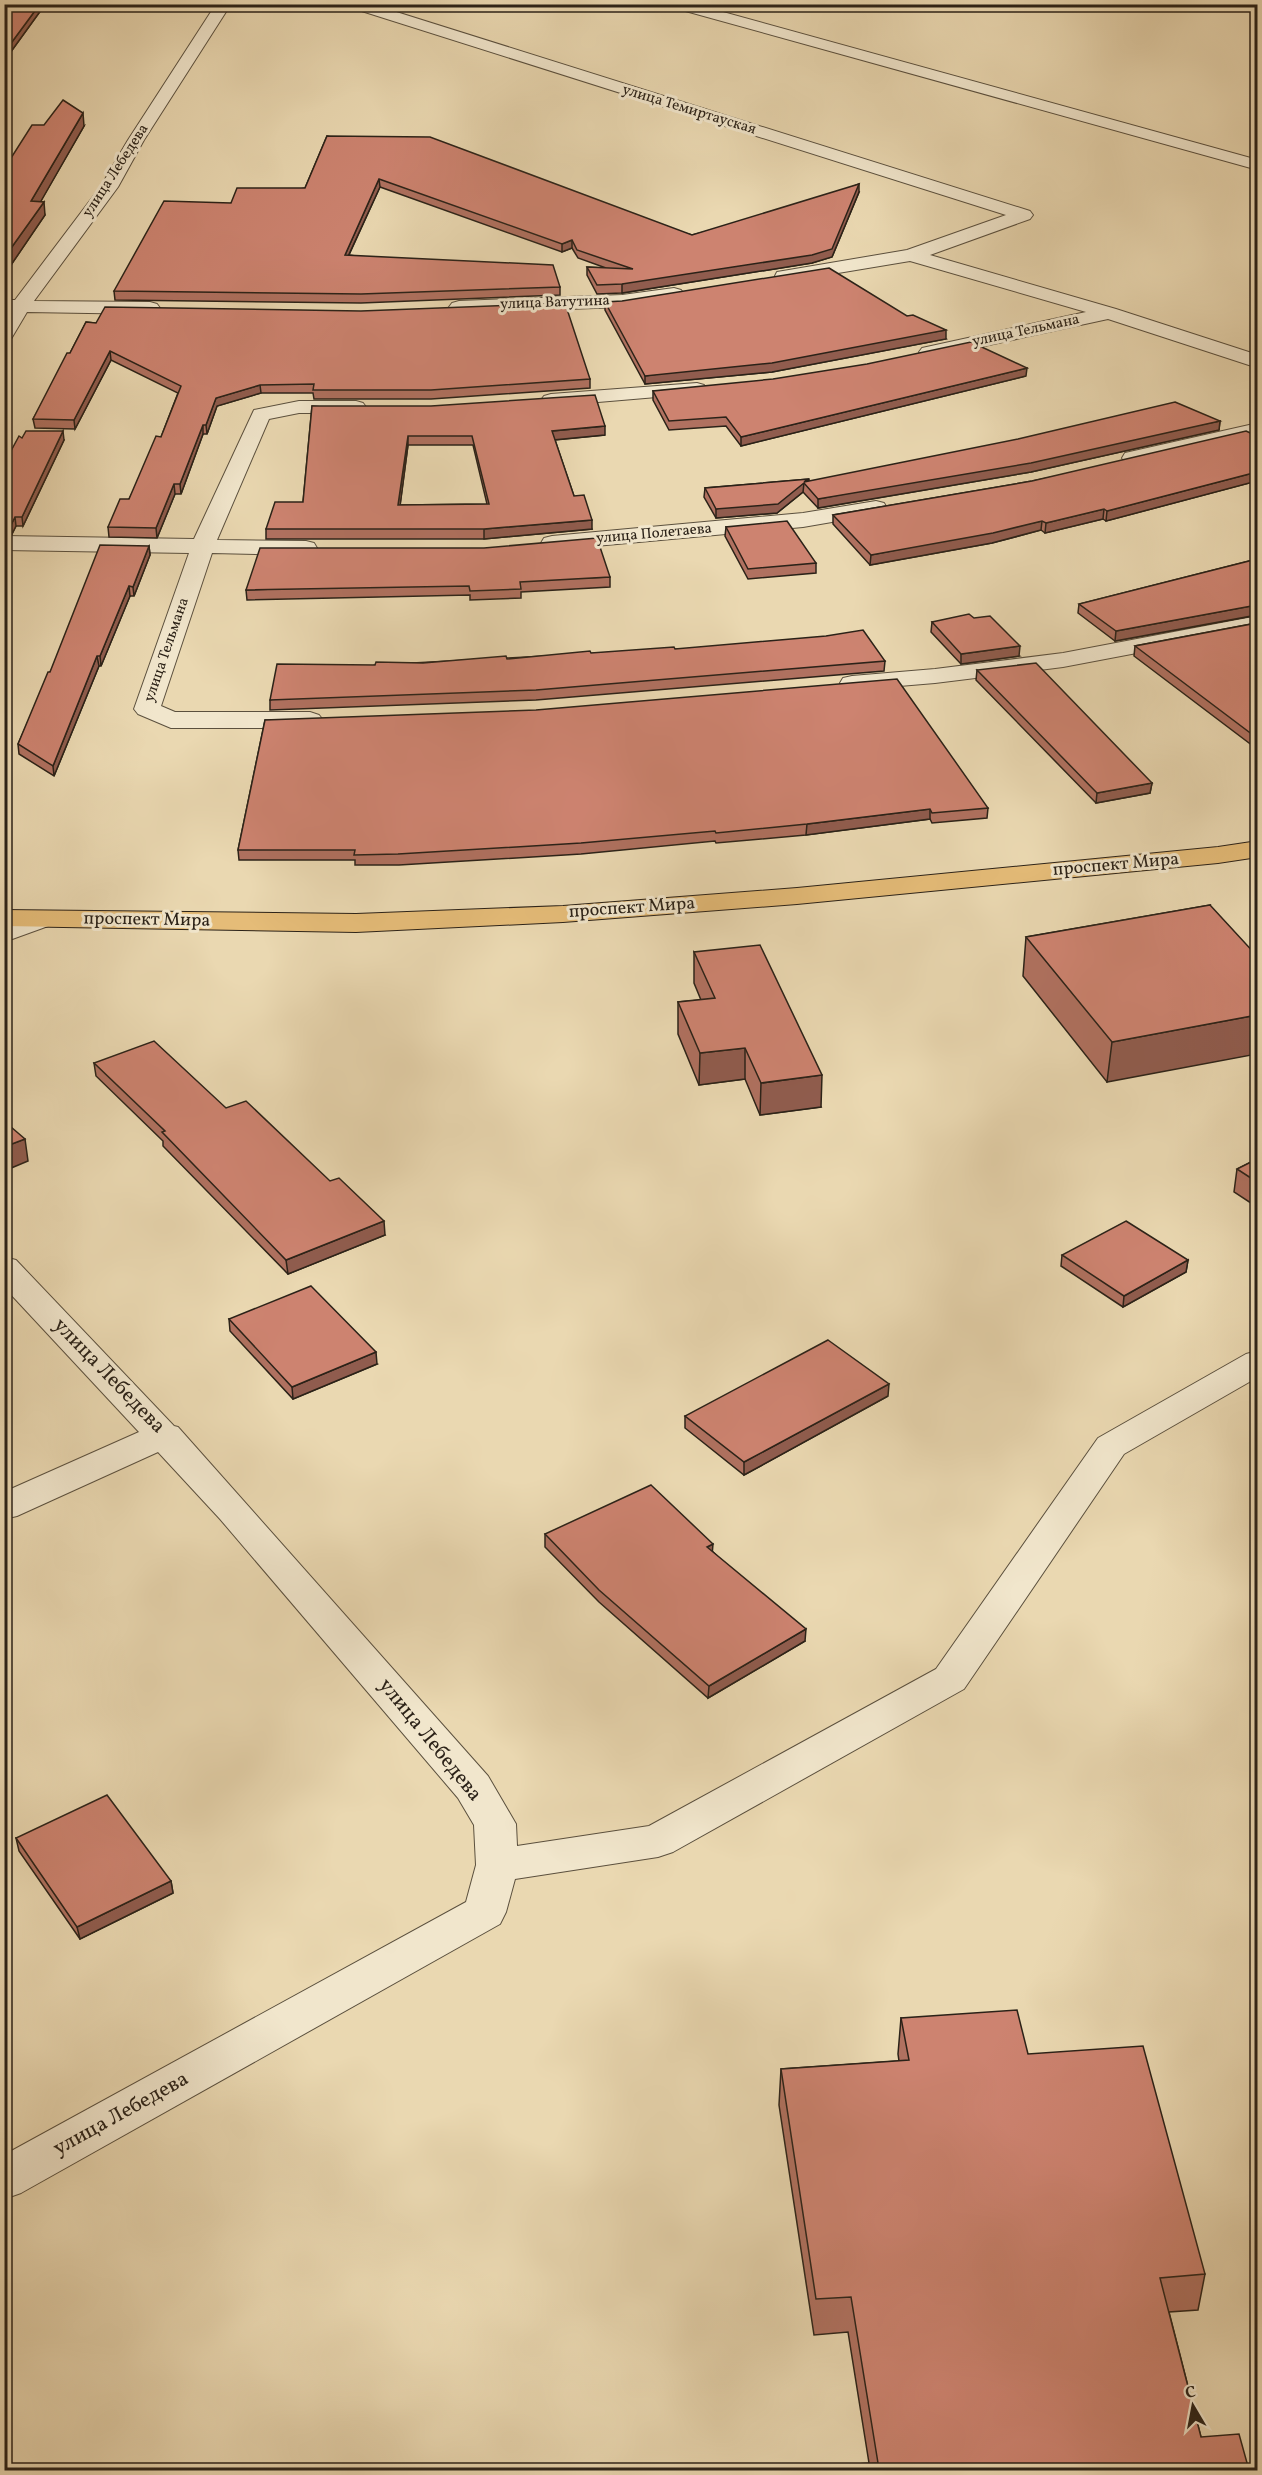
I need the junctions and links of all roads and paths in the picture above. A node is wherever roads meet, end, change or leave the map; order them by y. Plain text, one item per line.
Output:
1 (224, 4) edge
2 (354, 4) edge
3 (676, 4) edge
4 (732, 4) edge
5 (705, 12) junction
6 (1257, 165) edge
7 (911, 255) junction
8 (771, 278) edge
9 (692, 291) edge
10 (12, 307) edge
11 (444, 308) edge
12 (173, 309) edge
13 (1109, 313) junction
14 (4, 335) edge
15 (912, 355) edge
16 (1257, 362) edge
17 (718, 386) edge
18 (526, 401) edge
19 (383, 407) edge
20 (1257, 429) edge
21 (1110, 463) edge
22 (894, 505) edge
23 (4, 543) edge
24 (531, 544) edge
25 (202, 548) junction
26 (331, 548) edge
27 (1257, 623) edge
28 (830, 685) edge
29 (337, 719) edge
30 (1257, 849) edge
31 (4, 918) edge
32 (41, 919) junction
33 (4, 934) edge
34 (4, 1267) edge
35 (1257, 1362) edge
36 (165, 1435) junction
37 (4, 1507) edge
38 (497, 1865) junction
39 (4, 2179) edge

1 - 10 street, улица Лебедева
2 - 7 street, улица Темиртауская
3 - 5 street
4 - 5 street
5 - 6 street
7 - 8 street
7 - 13 street
9 - 11 street, улица Ватутина
10 - 12 street
10 - 14 street, улица Лебедева
13 - 15 street, улица Тельмана
13 - 16 street
17 - 18 street
19 - 25 street, улица Тельмана
20 - 21 street
22 - 24 street, улица Полетаева
23 - 25 street
25 - 26 street
25 - 29 street, улица Тельмана
27 - 28 street
30 - 32 main road, проспект Мира
31 - 32 main road, проспект Мира
32 - 33 street
34 - 36 street, улица Лебедева
35 - 38 street
36 - 37 street
36 - 38 street, улица Лебедева
38 - 39 street, улица Лебедева

